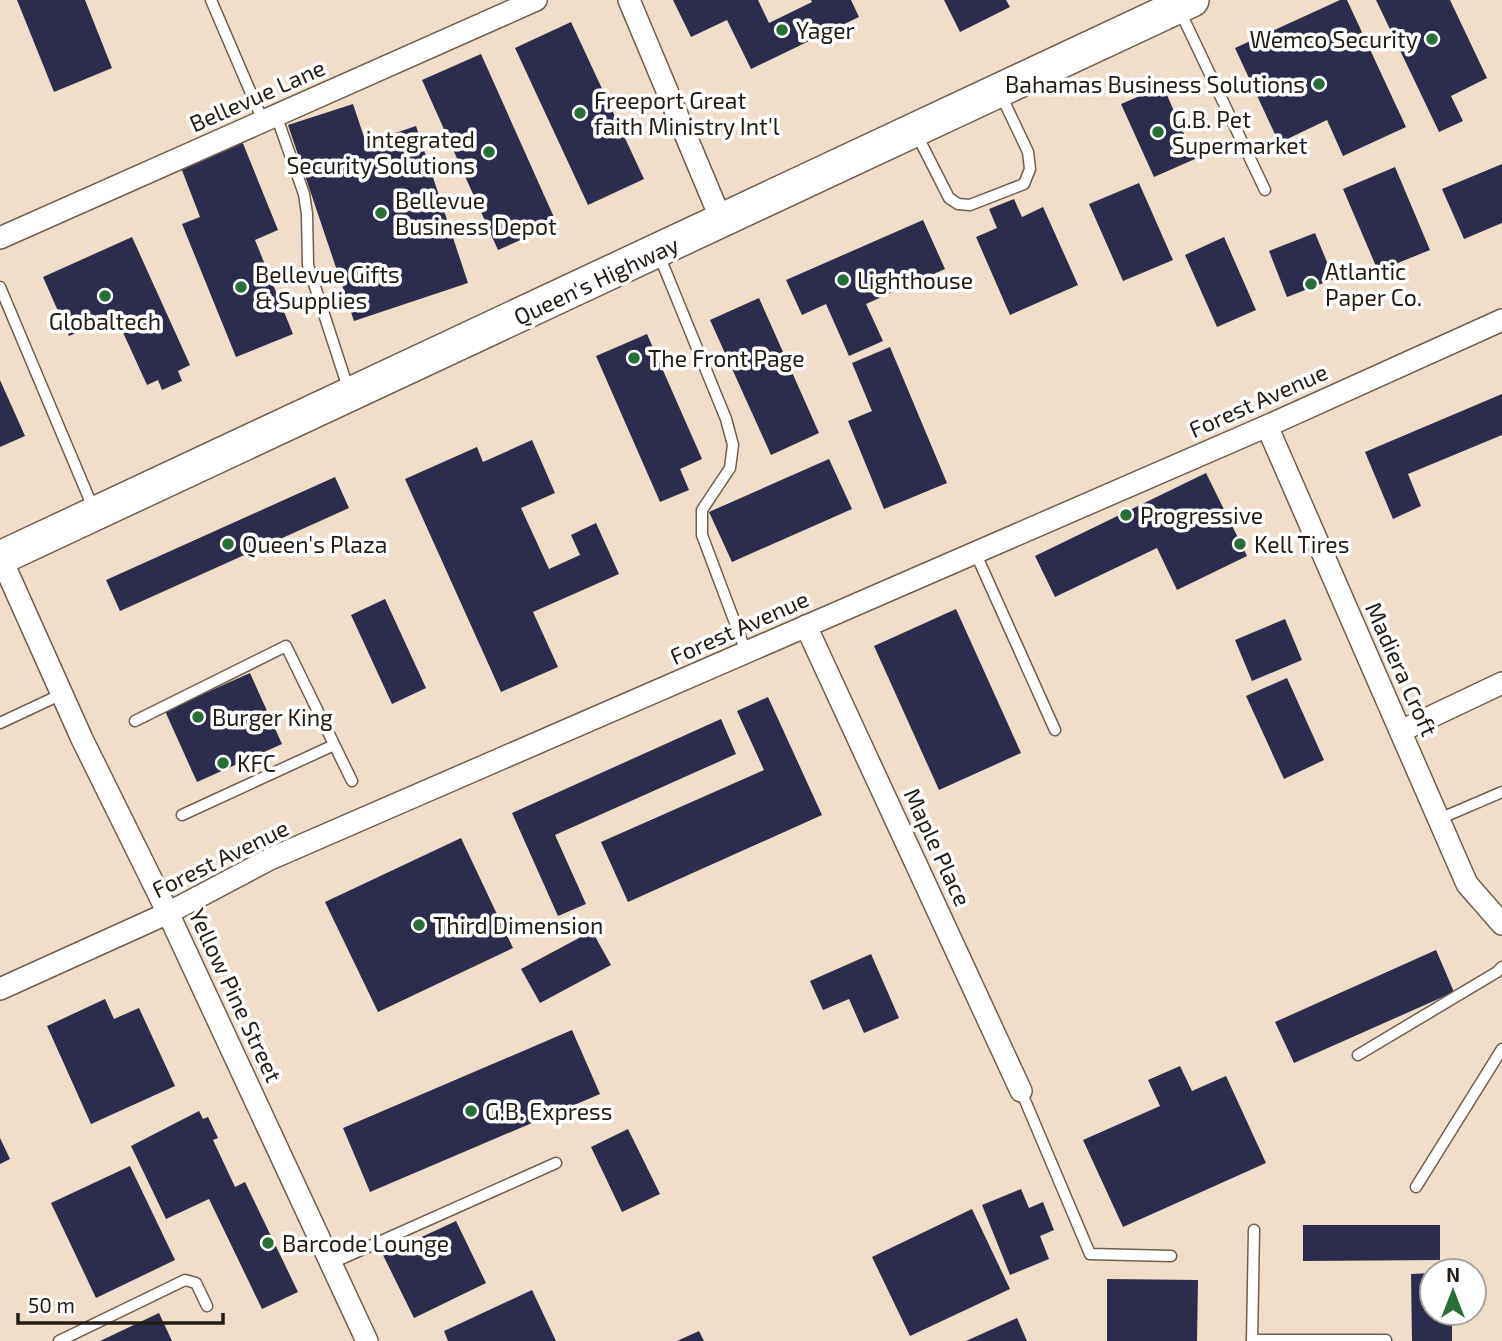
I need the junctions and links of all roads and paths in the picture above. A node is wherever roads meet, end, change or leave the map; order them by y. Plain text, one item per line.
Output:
1 (211, 0) edge
2 (536, 0) edge
3 (629, 0) edge
4 (1185, 3) edge
5 (999, 91) junction
6 (270, 118) junction
7 (915, 130) junction
8 (1265, 190) dead end
9 (722, 222) junction
10 (0, 238) edge
11 (657, 251) junction
12 (0, 286) edge
13 (1502, 320) edge
14 (350, 393) junction
15 (1267, 426) junction
16 (95, 513) junction
17 (975, 552) junction
18 (1, 558) edge
19 (806, 626) junction
20 (746, 652) junction
21 (1502, 682) edge
22 (62, 694) junction
23 (135, 721) dead end
24 (0, 723) edge
25 (1055, 730) dead end
26 (1401, 731) junction
27 (334, 745) junction
28 (352, 781) dead end
29 (1502, 792) edge
30 (182, 816) dead end
31 (1439, 819) junction
32 (169, 913) junction
33 (1502, 925) edge
34 (1502, 967) edge
35 (0, 989) edge
36 (1502, 1049) edge
37 (1358, 1055) dead end
38 (1021, 1091) joint
39 (556, 1163) dead end
40 (1416, 1187) dead end
41 (1254, 1230) dead end
42 (1171, 1256) dead end
43 (332, 1263) junction
44 (207, 1306) dead end
45 (1252, 1340) edge
46 (1386, 1340) edge
47 (59, 1341) edge
48 (367, 1341) edge

1 - 6 lane
2 - 6 street, Bellevue Lane
3 - 9 street
4 - 5 main road, Queen's Highway
4 - 8 lane
5 - 7 main road, Queen's Highway
5 - 7 lane
6 - 10 street, Bellevue Lane
6 - 14 lane
7 - 9 main road, Queen's Highway
9 - 11 main road, Queen's Highway
11 - 14 main road, Queen's Highway
11 - 20 lane
12 - 16 lane
13 - 15 street, Forest Avenue
14 - 16 main road, Queen's Highway
15 - 17 street, Forest Avenue
15 - 26 street, Madiera Croft
16 - 18 main road, Queen's Highway
17 - 19 street, Forest Avenue
17 - 25 lane
18 - 22 street, Yellow Pine Street
19 - 20 street, Forest Avenue
19 - 38 street, Maple Place
20 - 32 street, Forest Avenue
21 - 26 street
22 - 24 lane
22 - 32 street, Yellow Pine Street
23 - 27 lane
26 - 31 street, Madiera Croft
27 - 28 lane
27 - 30 lane
29 - 31 lane
31 - 33 street, Madiera Croft
32 - 35 street, Forest Avenue
32 - 43 street, Yellow Pine Street
34 - 37 lane
36 - 40 lane
38 - 42 lane
39 - 43 lane
41 - 45 lane
43 - 48 street, Yellow Pine Street
44 - 47 lane
45 - 46 lane

